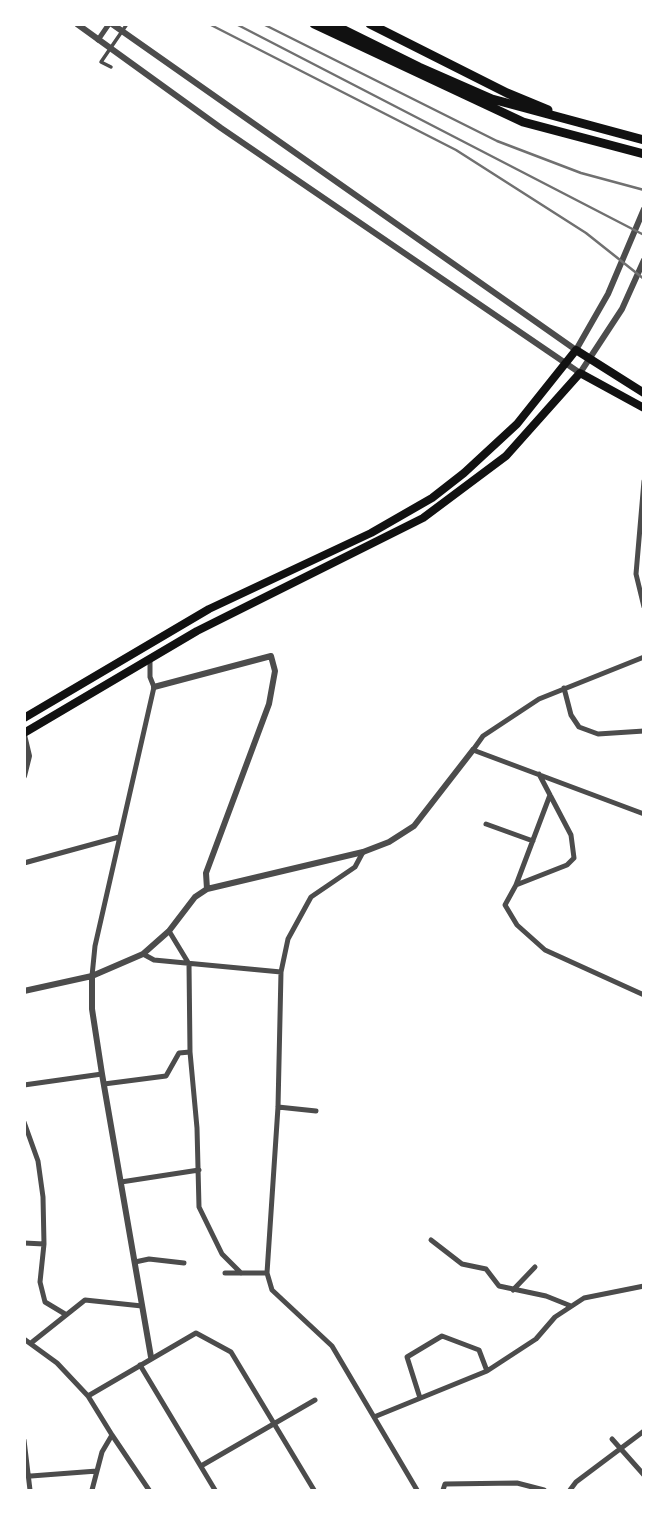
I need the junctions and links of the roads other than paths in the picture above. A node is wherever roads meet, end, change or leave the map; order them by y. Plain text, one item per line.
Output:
1 (77, 24) edge
2 (111, 24) edge
3 (127, 24) edge
4 (314, 24) edge
5 (332, 24) edge
6 (370, 24) edge
7 (98, 40) junction
8 (111, 67) dead end
9 (491, 103) junction
10 (643, 141) edge
11 (643, 155) edge
12 (643, 209) edge
13 (643, 260) edge
14 (576, 350) junction
15 (590, 360) junction
16 (566, 364) junction
17 (580, 373) junction
18 (643, 393) edge
19 (643, 408) edge
20 (643, 481) edge
21 (643, 607) edge
22 (643, 657) edge
23 (150, 659) junction
24 (154, 687) junction
25 (564, 688) junction
26 (24, 718) edge
27 (643, 732) edge
28 (24, 734) edge
29 (473, 750) junction
30 (539, 774) junction
31 (24, 776) edge
32 (550, 795) junction
33 (643, 814) edge
34 (486, 824) dead end
35 (119, 837) junction
36 (533, 841) junction
37 (362, 852) junction
38 (24, 863) edge
39 (516, 885) junction
40 (207, 889) junction
41 (169, 931) junction
42 (143, 954) junction
43 (190, 964) junction
44 (281, 972) junction
45 (92, 976) junction
46 (24, 991) edge
47 (643, 995) edge
48 (190, 1052) junction
49 (102, 1074) junction
50 (104, 1084) junction
51 (24, 1085) edge
52 (278, 1107) junction
53 (316, 1111) dead end
54 (24, 1122) edge
55 (199, 1170) junction
56 (121, 1182) junction
57 (431, 1240) dead end
58 (24, 1243) edge
59 (44, 1244) junction
60 (135, 1262) junction
61 (184, 1263) dead end
62 (535, 1267) dead end
63 (242, 1272) junction
64 (225, 1273) dead end
65 (267, 1273) junction
66 (643, 1286) edge
67 (513, 1290) junction
68 (142, 1306) junction
69 (570, 1306) junction
70 (65, 1314) junction
71 (24, 1339) edge
72 (31, 1343) junction
73 (151, 1357) junction
74 (141, 1365) junction
75 (487, 1371) junction
76 (88, 1396) junction
77 (420, 1398) junction
78 (315, 1400) dead end
79 (374, 1417) junction
80 (274, 1423) junction
81 (643, 1431) edge
82 (112, 1435) junction
83 (612, 1439) dead end
84 (24, 1440) edge
85 (621, 1449) junction
86 (201, 1466) junction
87 (97, 1471) junction
88 (643, 1475) edge
89 (31, 1476) junction
90 (30, 1490) edge
91 (92, 1490) edge
92 (149, 1490) edge
93 (215, 1490) edge
94 (314, 1490) edge
95 (417, 1490) edge
96 (443, 1490) edge
97 (544, 1490) edge
98 (570, 1490) edge

1 - 7 street
2 - 7 street
2 - 14 street
3 - 8 street
4 - 9 highway
5 - 9 highway
6 - 10 highway
7 - 16 street
9 - 10 highway
9 - 11 highway
12 - 14 street
13 - 15 street
14 - 15 main road
14 - 16 main road
15 - 17 street
15 - 18 main road
16 - 17 street
16 - 26 main road
17 - 19 main road
17 - 23 main road
20 - 21 street
22 - 25 street
23 - 24 street
23 - 28 main road
24 - 35 street
24 - 40 street
25 - 27 street
25 - 29 street
28 - 31 street
29 - 30 street
29 - 37 street
30 - 32 street
30 - 33 street
32 - 36 street
32 - 39 street
34 - 36 street
35 - 38 street
35 - 45 street
36 - 39 street
37 - 40 street
37 - 44 street
39 - 47 street
40 - 41 street
41 - 42 street
41 - 43 street
42 - 43 street
42 - 45 street
43 - 44 street
43 - 48 street
44 - 52 street
45 - 46 street
45 - 49 street
48 - 50 street
48 - 55 street
49 - 50 street
49 - 51 street
50 - 56 street
52 - 53 street
52 - 65 street
54 - 59 street
55 - 56 street
55 - 63 street
56 - 60 street
57 - 67 street
58 - 59 street
59 - 70 street
60 - 61 street
60 - 68 street
62 - 67 street
63 - 64 street
63 - 65 street
65 - 79 street
66 - 69 street
67 - 69 street
68 - 70 street
68 - 73 street
69 - 75 street
70 - 72 street
71 - 72 street
72 - 76 street
73 - 74 street
73 - 80 street
74 - 76 street
74 - 86 street
75 - 77 street
75 - 77 street
76 - 82 street
77 - 79 street
78 - 80 street
79 - 95 street
80 - 86 street
80 - 94 street
81 - 85 street
82 - 87 street
82 - 92 street
83 - 85 street
84 - 89 street
85 - 88 street
85 - 98 street
86 - 93 street
87 - 89 street
87 - 91 street
89 - 90 street
96 - 97 street

